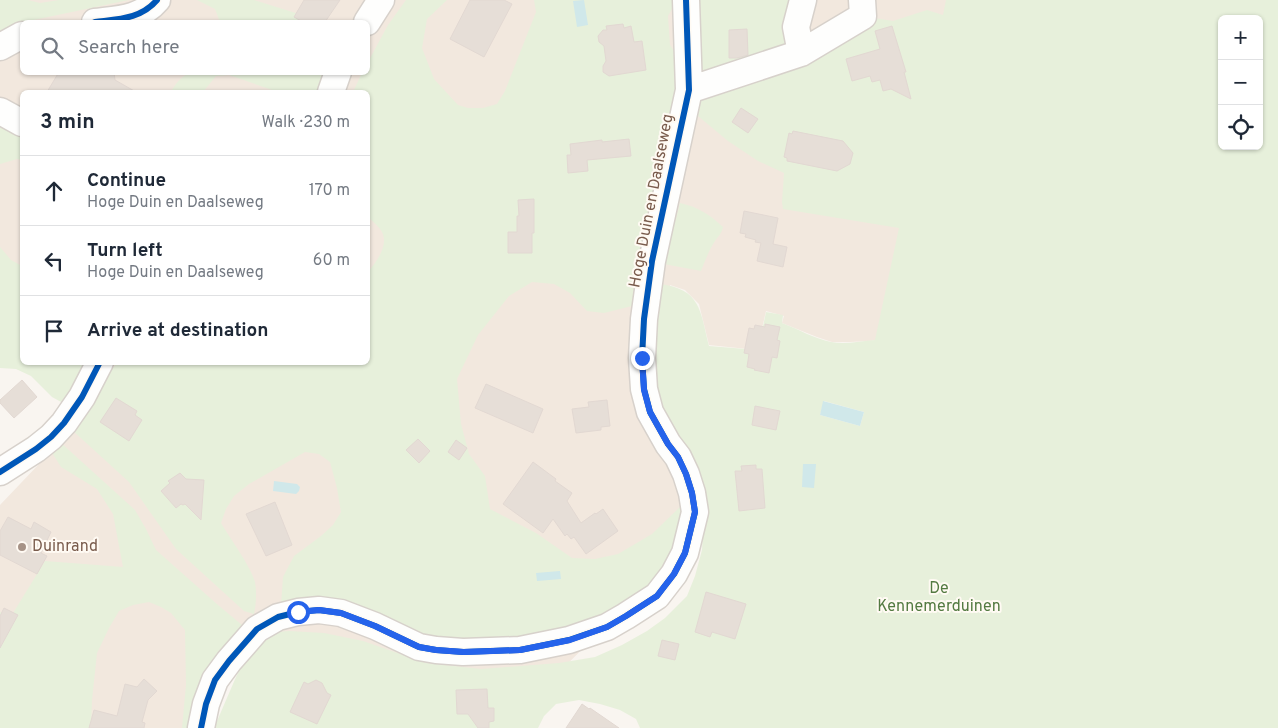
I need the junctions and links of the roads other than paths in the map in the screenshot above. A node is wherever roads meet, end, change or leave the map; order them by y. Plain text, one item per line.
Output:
1 (157, 0) edge
2 (381, 0) edge
3 (686, 0) edge
4 (803, 0) edge
5 (862, 0) edge
6 (109, 20) edge
7 (368, 20) edge
8 (20, 36) edge
9 (0, 47) edge
10 (801, 53) junction
11 (337, 75) edge
12 (332, 90) edge
13 (689, 90) junction
14 (0, 111) edge
15 (20, 122) edge
16 (98, 365) edge
17 (0, 472) edge
18 (200, 728) edge

1 - 6 street
2 - 7 street
3 - 13 street, Hoge Duin en Daalseweg
4 - 10 street
5 - 10 street
8 - 9 street
10 - 13 street
11 - 12 street
13 - 18 street, Hoge Duin en Daalseweg
14 - 15 street
16 - 17 street

